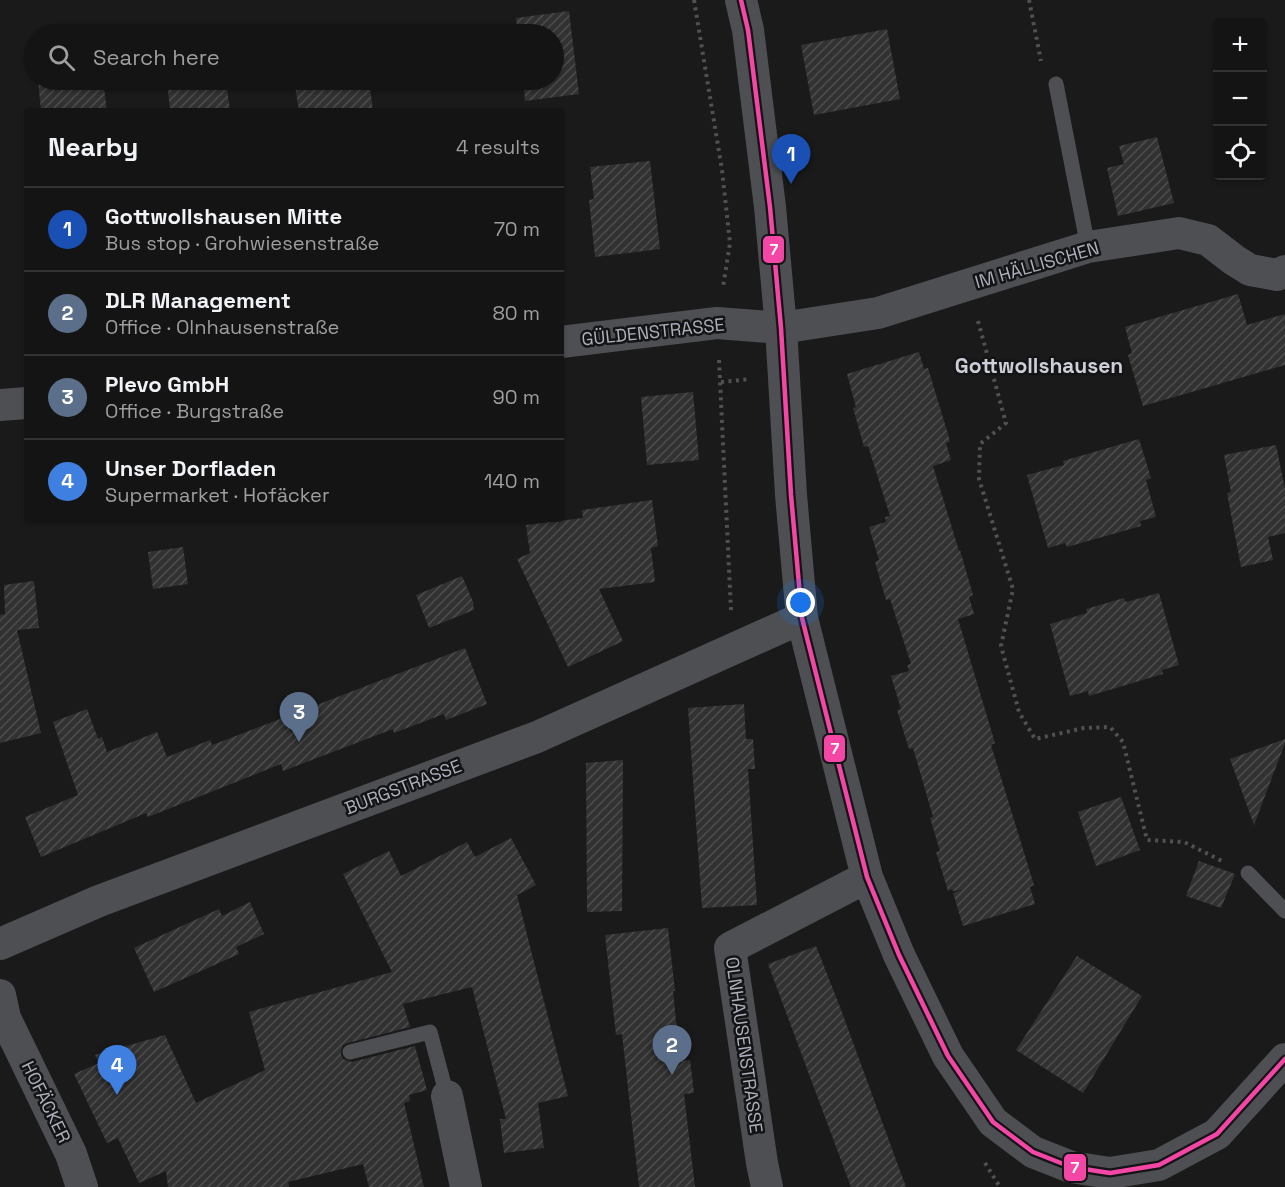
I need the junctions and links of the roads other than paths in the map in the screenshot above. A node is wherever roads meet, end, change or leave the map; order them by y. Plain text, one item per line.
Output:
1 (741, 0) edge
2 (1056, 84) road end
3 (1088, 247) junction
4 (1285, 271) edge
5 (781, 328) junction
6 (564, 342) edge
7 (24, 402) edge
8 (0, 405) edge
9 (802, 618) junction
10 (1248, 873) road end
11 (867, 877) junction
12 (1285, 911) edge
13 (0, 944) edge
14 (2, 1012) edge
15 (350, 1052) dead end
16 (1285, 1059) edge
17 (447, 1096) joint
18 (1108, 1180) edge
19 (82, 1187) edge
20 (466, 1187) edge
21 (767, 1187) edge

1 - 5 street
2 - 3 lane
3 - 4 street, IM HÄLLISCHEN
3 - 5 street, IM HÄLLISCHEN
5 - 6 street, GÜLDENSTRASSE
5 - 9 street
7 - 8 street
9 - 11 street
9 - 13 street, BURGSTRASSE
10 - 12 lane
11 - 18 street
11 - 21 street, OLNHAUSENSTRASSE
14 - 19 street, HOFÄCKER
15 - 17 lane
16 - 18 street
17 - 20 street

